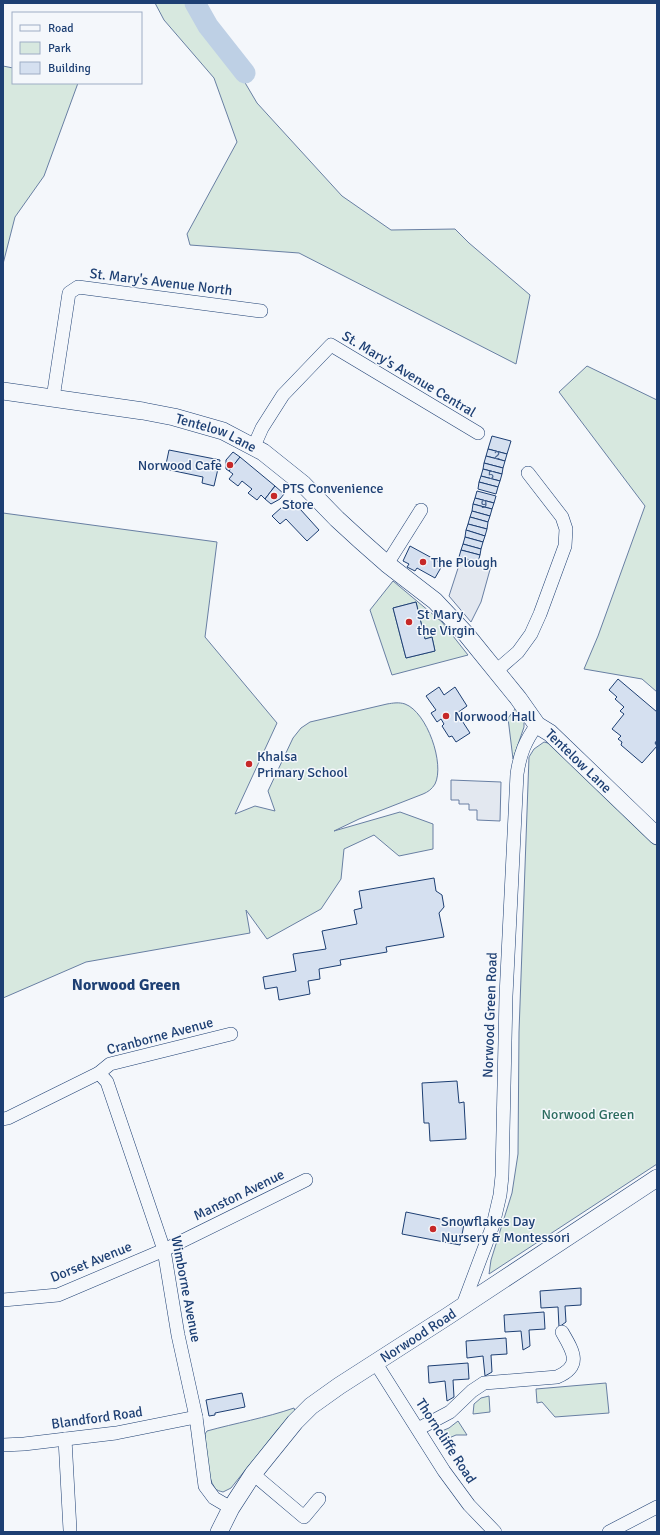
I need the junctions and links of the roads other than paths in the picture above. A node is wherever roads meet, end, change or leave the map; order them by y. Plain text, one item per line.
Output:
1 (261, 311) dead end
2 (3, 391) edge
3 (53, 398) junction
4 (478, 433) dead end
5 (254, 446) junction
6 (528, 474) dead end
7 (421, 510) dead end
8 (387, 564) junction
9 (496, 671) junction
10 (537, 725) junction
11 (657, 836) edge
12 (231, 1034) dead end
13 (99, 1073) junction
14 (3, 1119) edge
15 (657, 1178) edge
16 (306, 1180) dead end
17 (164, 1250) junction
18 (3, 1300) edge
19 (463, 1305) junction
20 (562, 1332) dead end
21 (375, 1362) junction
22 (196, 1417) junction
23 (418, 1429) junction
24 (64, 1439) junction
25 (3, 1445) edge
26 (253, 1474) junction
27 (319, 1499) dead end
28 (657, 1507) edge
29 (231, 1508) junction
30 (70, 1530) dead end
31 (219, 1532) edge
32 (495, 1532) edge
33 (609, 1532) edge

1 - 3 street, St. Mary's Avenue North
2 - 3 main road, Tentelow Lane
3 - 5 main road, Tentelow Lane
4 - 5 street, St. Mary's Avenue Central
5 - 8 main road, Tentelow Lane
6 - 9 street
7 - 8 street
8 - 9 main road, Tentelow Lane
9 - 10 main road, Tentelow Lane
10 - 11 main road, Tentelow Lane
10 - 19 street, Norwood Green Road
12 - 13 street, Cranborne Avenue
13 - 14 street, Cranborne Avenue
13 - 17 street, Wimborne Avenue
15 - 19 main road, Norwood Road
16 - 17 street, Manston Avenue
17 - 18 street, Dorset Avenue
17 - 22 street, Wimborne Avenue
19 - 21 main road, Norwood Road
20 - 23 street
21 - 23 street, Thorncliffe Road
21 - 26 main road, Norwood Road
22 - 24 street, Blandford Road
22 - 29 street, Wimborne Avenue
23 - 32 street, Thorncliffe Road
24 - 25 street, Blandford Road
24 - 30 street
26 - 27 street
26 - 29 main road, Norwood Road
28 - 33 street
29 - 31 main road, Norwood Road

